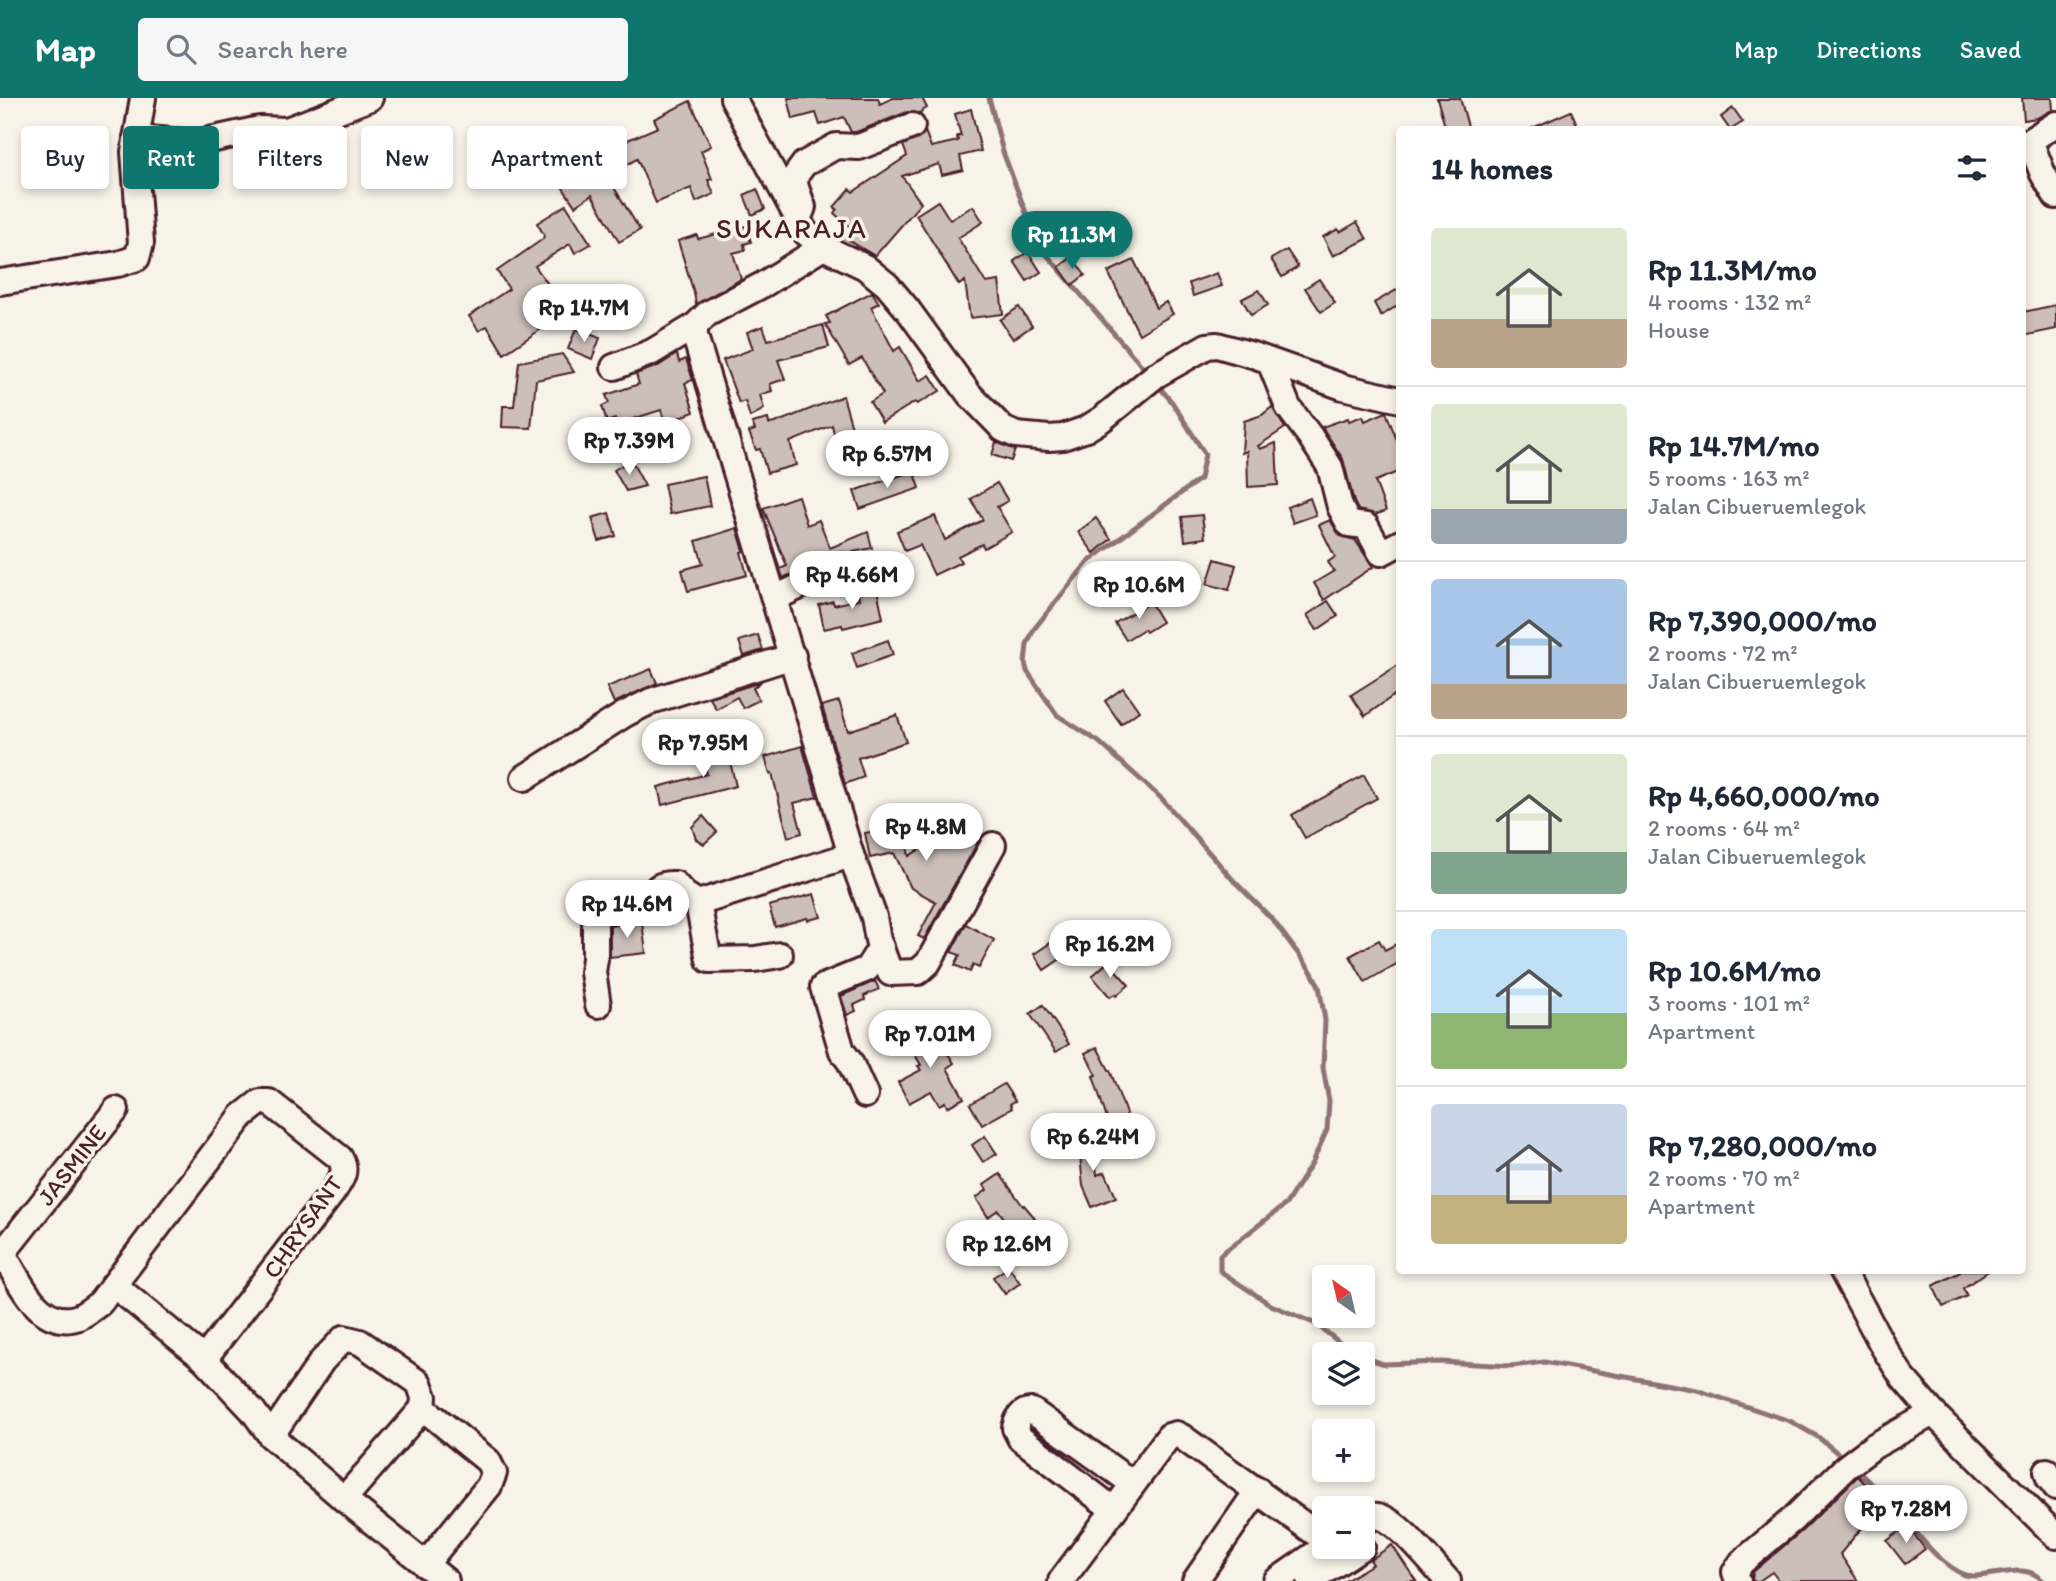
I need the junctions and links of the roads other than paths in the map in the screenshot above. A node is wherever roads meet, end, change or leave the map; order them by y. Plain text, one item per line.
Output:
1 (143, 98) edge
2 (370, 98) edge
3 (733, 98) edge
4 (2056, 124) edge
5 (138, 126) edge
6 (912, 126) dead end
7 (219, 138) edge
8 (2026, 143) edge
9 (136, 189) edge
10 (2056, 196) edge
11 (796, 218) junction
12 (823, 247) junction
13 (0, 282) edge
14 (695, 326) junction
15 (1270, 362) junction
16 (614, 366) dead end
17 (1396, 399) edge
18 (1396, 545) edge
19 (843, 566) dead end
20 (775, 598) junction
21 (793, 656) junction
22 (524, 778) dead end
23 (993, 845) dead end
24 (851, 855) junction
25 (698, 903) junction
26 (881, 947) junction
27 (780, 955) dead end
28 (598, 1005) dead end
29 (864, 1095) dead end
30 (116, 1110) dead end
31 (1844, 1274) edge
32 (114, 1285) junction
33 (204, 1359) junction
34 (423, 1408) junction
35 (1933, 1413) junction
36 (271, 1436) junction
37 (1132, 1483) junction
38 (1258, 1490) junction
39 (344, 1499) junction
40 (1114, 1510) junction
41 (1375, 1516) edge
42 (1395, 1526) junction
43 (1312, 1530) edge
44 (2056, 1536) edge
45 (1375, 1539) edge
46 (1312, 1556) edge
47 (1344, 1559) edge
48 (425, 1566) junction
49 (446, 1581) edge
50 (1061, 1581) edge
51 (1195, 1581) edge
52 (1276, 1581) edge
53 (1310, 1581) edge
54 (1448, 1581) edge
55 (1738, 1581) edge

1 - 5 street
2 - 7 street
3 - 11 street
4 - 8 street
6 - 11 street
8 - 10 street
9 - 13 street
11 - 12 street
12 - 14 street
12 - 15 street
14 - 16 street
14 - 20 street
15 - 17 street
15 - 18 street
19 - 20 street
20 - 21 street
21 - 22 street
21 - 24 street
23 - 26 street
24 - 25 street
24 - 26 street
25 - 27 street
25 - 28 street
26 - 29 street
30 - 32 street, JASMINE
31 - 35 street
32 - 33 street
32 - 33 street, CHRYSANT
33 - 36 street
34 - 36 street
34 - 39 street
34 - 48 street
35 - 44 street
35 - 55 street
36 - 39 street
37 - 38 street
37 - 40 street
37 - 40 street
38 - 43 street
38 - 51 street
39 - 48 street
40 - 50 street
41 - 42 street
42 - 45 street
42 - 54 street
46 - 52 street
47 - 53 street
48 - 49 street

